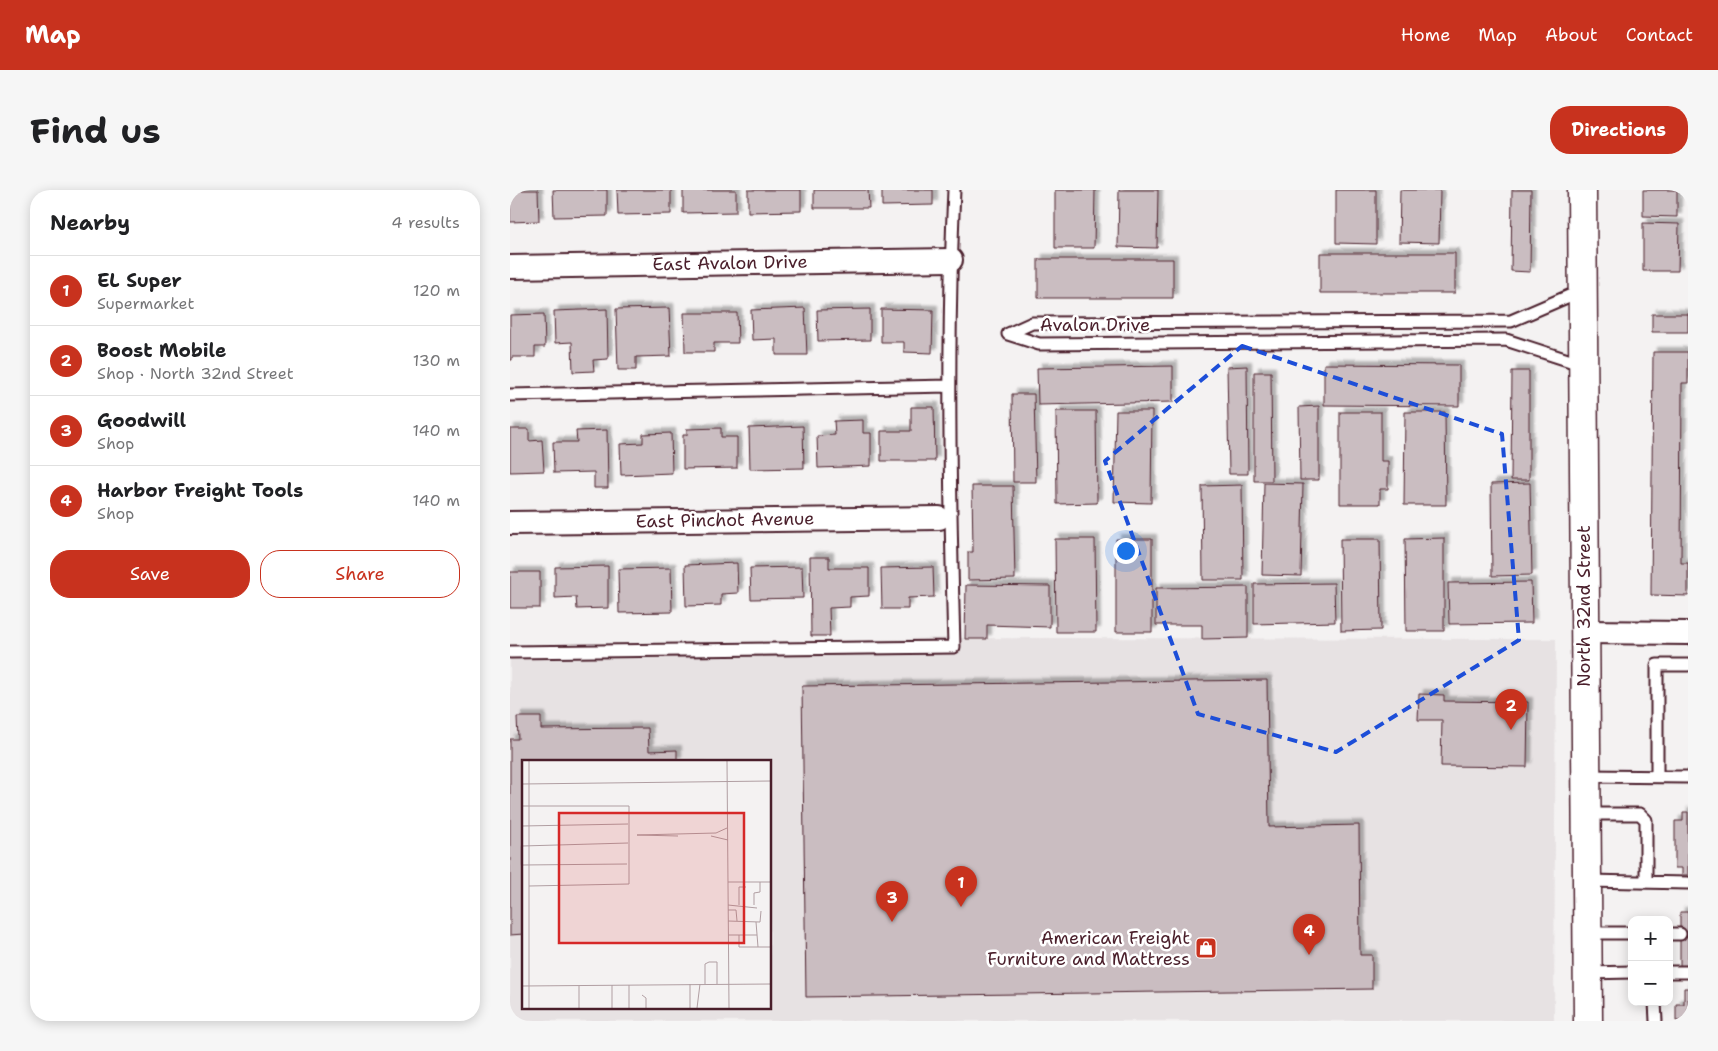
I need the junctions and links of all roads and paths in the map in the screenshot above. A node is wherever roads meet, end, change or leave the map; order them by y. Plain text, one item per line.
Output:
1 (954, 190) edge
2 (1582, 190) edge
3 (951, 260) junction
4 (510, 267) edge
5 (1583, 290) junction
6 (1583, 365) junction
7 (949, 386) junction
8 (510, 394) edge
9 (939, 518) dead end
10 (510, 523) edge
11 (1584, 632) junction
12 (1688, 633) edge
13 (510, 652) edge
14 (1688, 665) edge
15 (1585, 776) junction
16 (1657, 776) junction
17 (1688, 777) edge
18 (1586, 814) junction
19 (1587, 881) junction
20 (1646, 882) junction
21 (1688, 883) edge
22 (1587, 933) junction
23 (1628, 934) edge
24 (1628, 972) edge
25 (1673, 972) edge
26 (1688, 972) edge
27 (1587, 973) junction
28 (1655, 1006) edge
29 (1588, 1021) edge
30 (1656, 1021) edge

1 - 3 lane
2 - 5 main road, North 32nd Street
3 - 4 street, East Avalon Drive
3 - 7 lane
5 - 6 main road, North 32nd Street
5 - 6 lane, Avalon Drive
6 - 11 main road, North 32nd Street
7 - 8 lane
7 - 13 lane
9 - 10 street, East Pinchot Avenue
11 - 12 street
11 - 15 main road, North 32nd Street
14 - 16 lane
15 - 16 lane
15 - 18 main road, North 32nd Street
16 - 17 lane
18 - 19 main road, North 32nd Street
18 - 20 lane
19 - 20 lane
19 - 22 main road, North 32nd Street
20 - 21 lane
22 - 23 lane
22 - 27 main road, North 32nd Street
24 - 27 lane
25 - 26 lane
27 - 29 main road, North 32nd Street
28 - 30 lane

